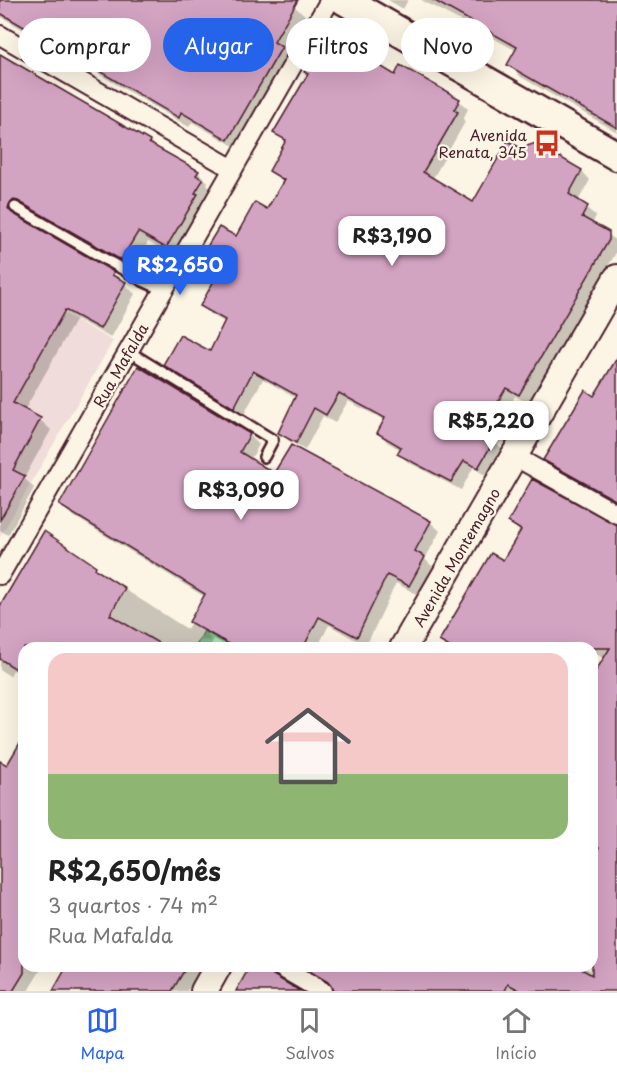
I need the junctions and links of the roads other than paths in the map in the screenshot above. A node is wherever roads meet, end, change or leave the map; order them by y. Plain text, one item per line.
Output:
1 (330, 0) edge
2 (344, 0) edge
3 (0, 35) edge
4 (617, 156) edge
5 (232, 169) junction
6 (15, 207) dead end
7 (617, 278) edge
8 (163, 290) junction
9 (128, 351) junction
10 (514, 456) junction
11 (264, 457) dead end
12 (617, 514) edge
13 (0, 574) edge
14 (406, 642) edge
15 (215, 972) edge
16 (289, 972) edge
17 (204, 991) edge
18 (322, 991) edge

1 - 5 street, Rua Mafalda
2 - 4 main road
3 - 5 street
5 - 8 street, Rua Mafalda
6 - 8 lane
7 - 10 street, Avenida Montemagno
8 - 9 street, Rua Mafalda
9 - 11 lane
9 - 13 street, Rua Mafalda
10 - 12 street
10 - 14 street, Avenida Montemagno
15 - 17 street
16 - 18 street

